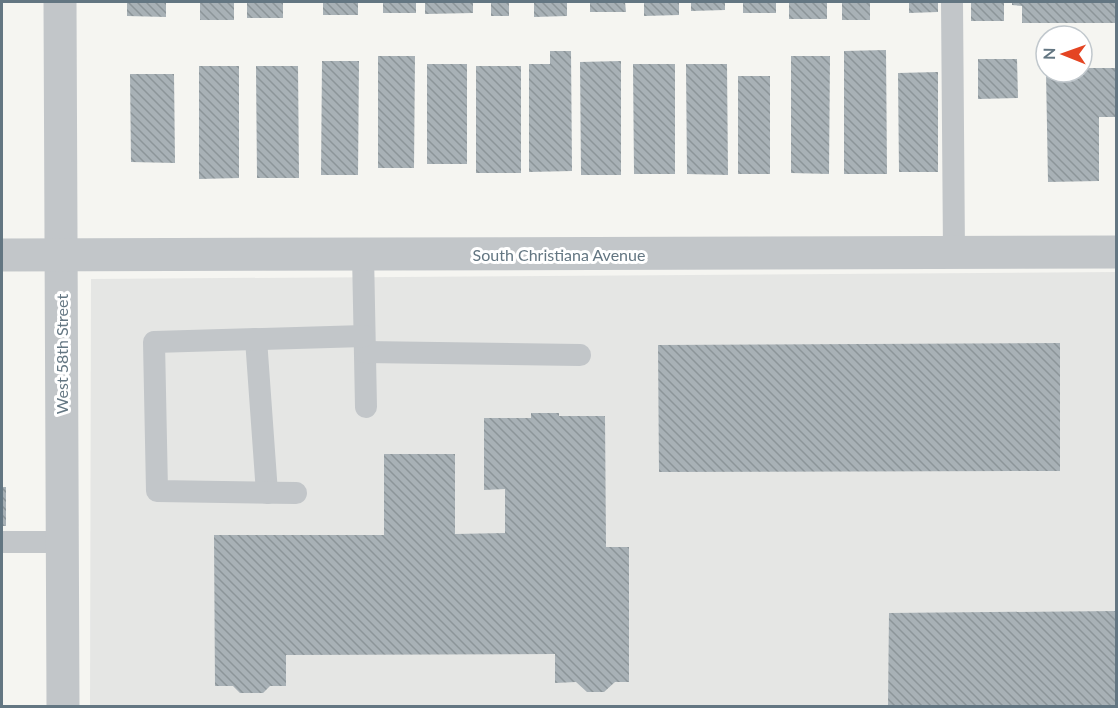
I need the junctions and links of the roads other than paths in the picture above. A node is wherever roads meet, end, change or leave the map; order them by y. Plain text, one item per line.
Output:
1 (60, 2) edge
2 (952, 2) edge
3 (954, 252) junction
4 (1116, 252) edge
5 (2, 255) edge
6 (61, 255) junction
7 (363, 255) junction
8 (255, 339) junction
9 (365, 344) junction
10 (580, 355) dead end
11 (366, 406) dead end
12 (267, 493) junction
13 (296, 493) dead end
14 (2, 542) edge
15 (62, 542) junction
16 (63, 706) edge

1 - 6 street, West 58th Street
2 - 3 lane
3 - 4 street, South Christiana Avenue
3 - 7 street, South Christiana Avenue
5 - 6 street, South Christiana Avenue
6 - 7 street, South Christiana Avenue
6 - 15 street, West 58th Street
7 - 9 lane
8 - 9 lane
8 - 12 lane
8 - 12 lane
9 - 10 lane
9 - 11 lane
12 - 13 lane
14 - 15 lane
15 - 16 street, West 58th Street

